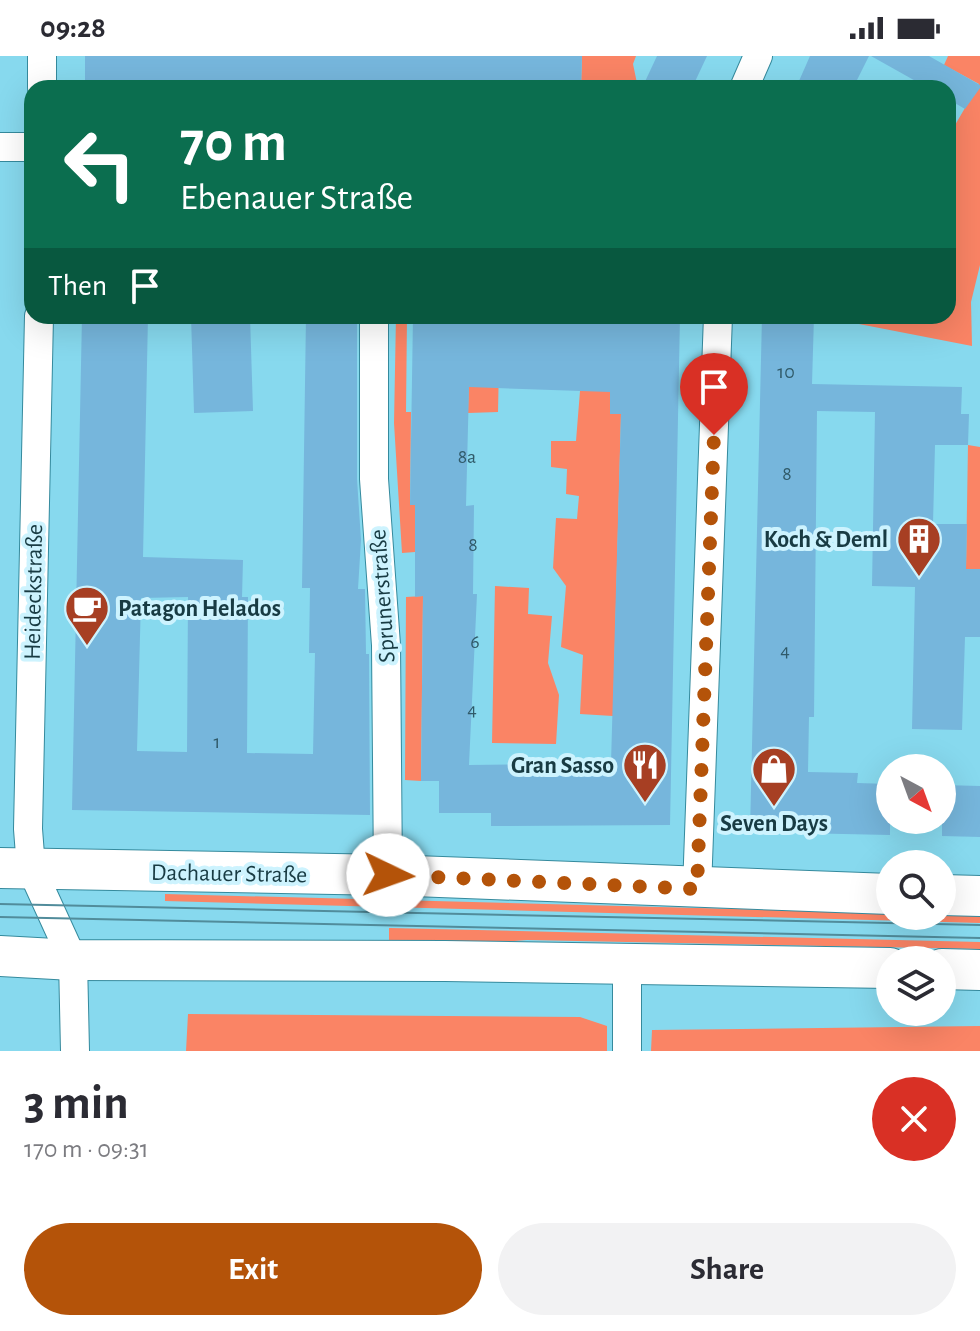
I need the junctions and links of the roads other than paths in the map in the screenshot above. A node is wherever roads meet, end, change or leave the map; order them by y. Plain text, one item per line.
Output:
1 (42, 56) edge
2 (758, 56) edge
3 (42, 80) edge
4 (748, 80) edge
5 (0, 147) edge
6 (24, 147) edge
7 (39, 324) edge
8 (374, 324) edge
9 (718, 324) edge
10 (16, 868) edge
11 (388, 875) junction
12 (697, 889) junction
13 (876, 894) edge
14 (956, 895) edge
15 (980, 896) edge
16 (0, 956) edge
17 (73, 960) junction
18 (627, 963) junction
19 (876, 968) edge
20 (956, 969) edge
21 (980, 970) edge
22 (75, 1051) edge
23 (627, 1051) edge

1 - 3 street
2 - 4 street
5 - 6 street
7 - 10 street, Heideckstraße
8 - 11 street, Sprunerstraße
9 - 12 street
10 - 11 main road, Dachauer Straße
10 - 17 street
11 - 12 main road, Dachauer Straße
12 - 13 main road, Dachauer Straße
14 - 15 main road
16 - 17 main road
17 - 18 main road
17 - 22 street
18 - 19 main road
18 - 23 street
20 - 21 main road

